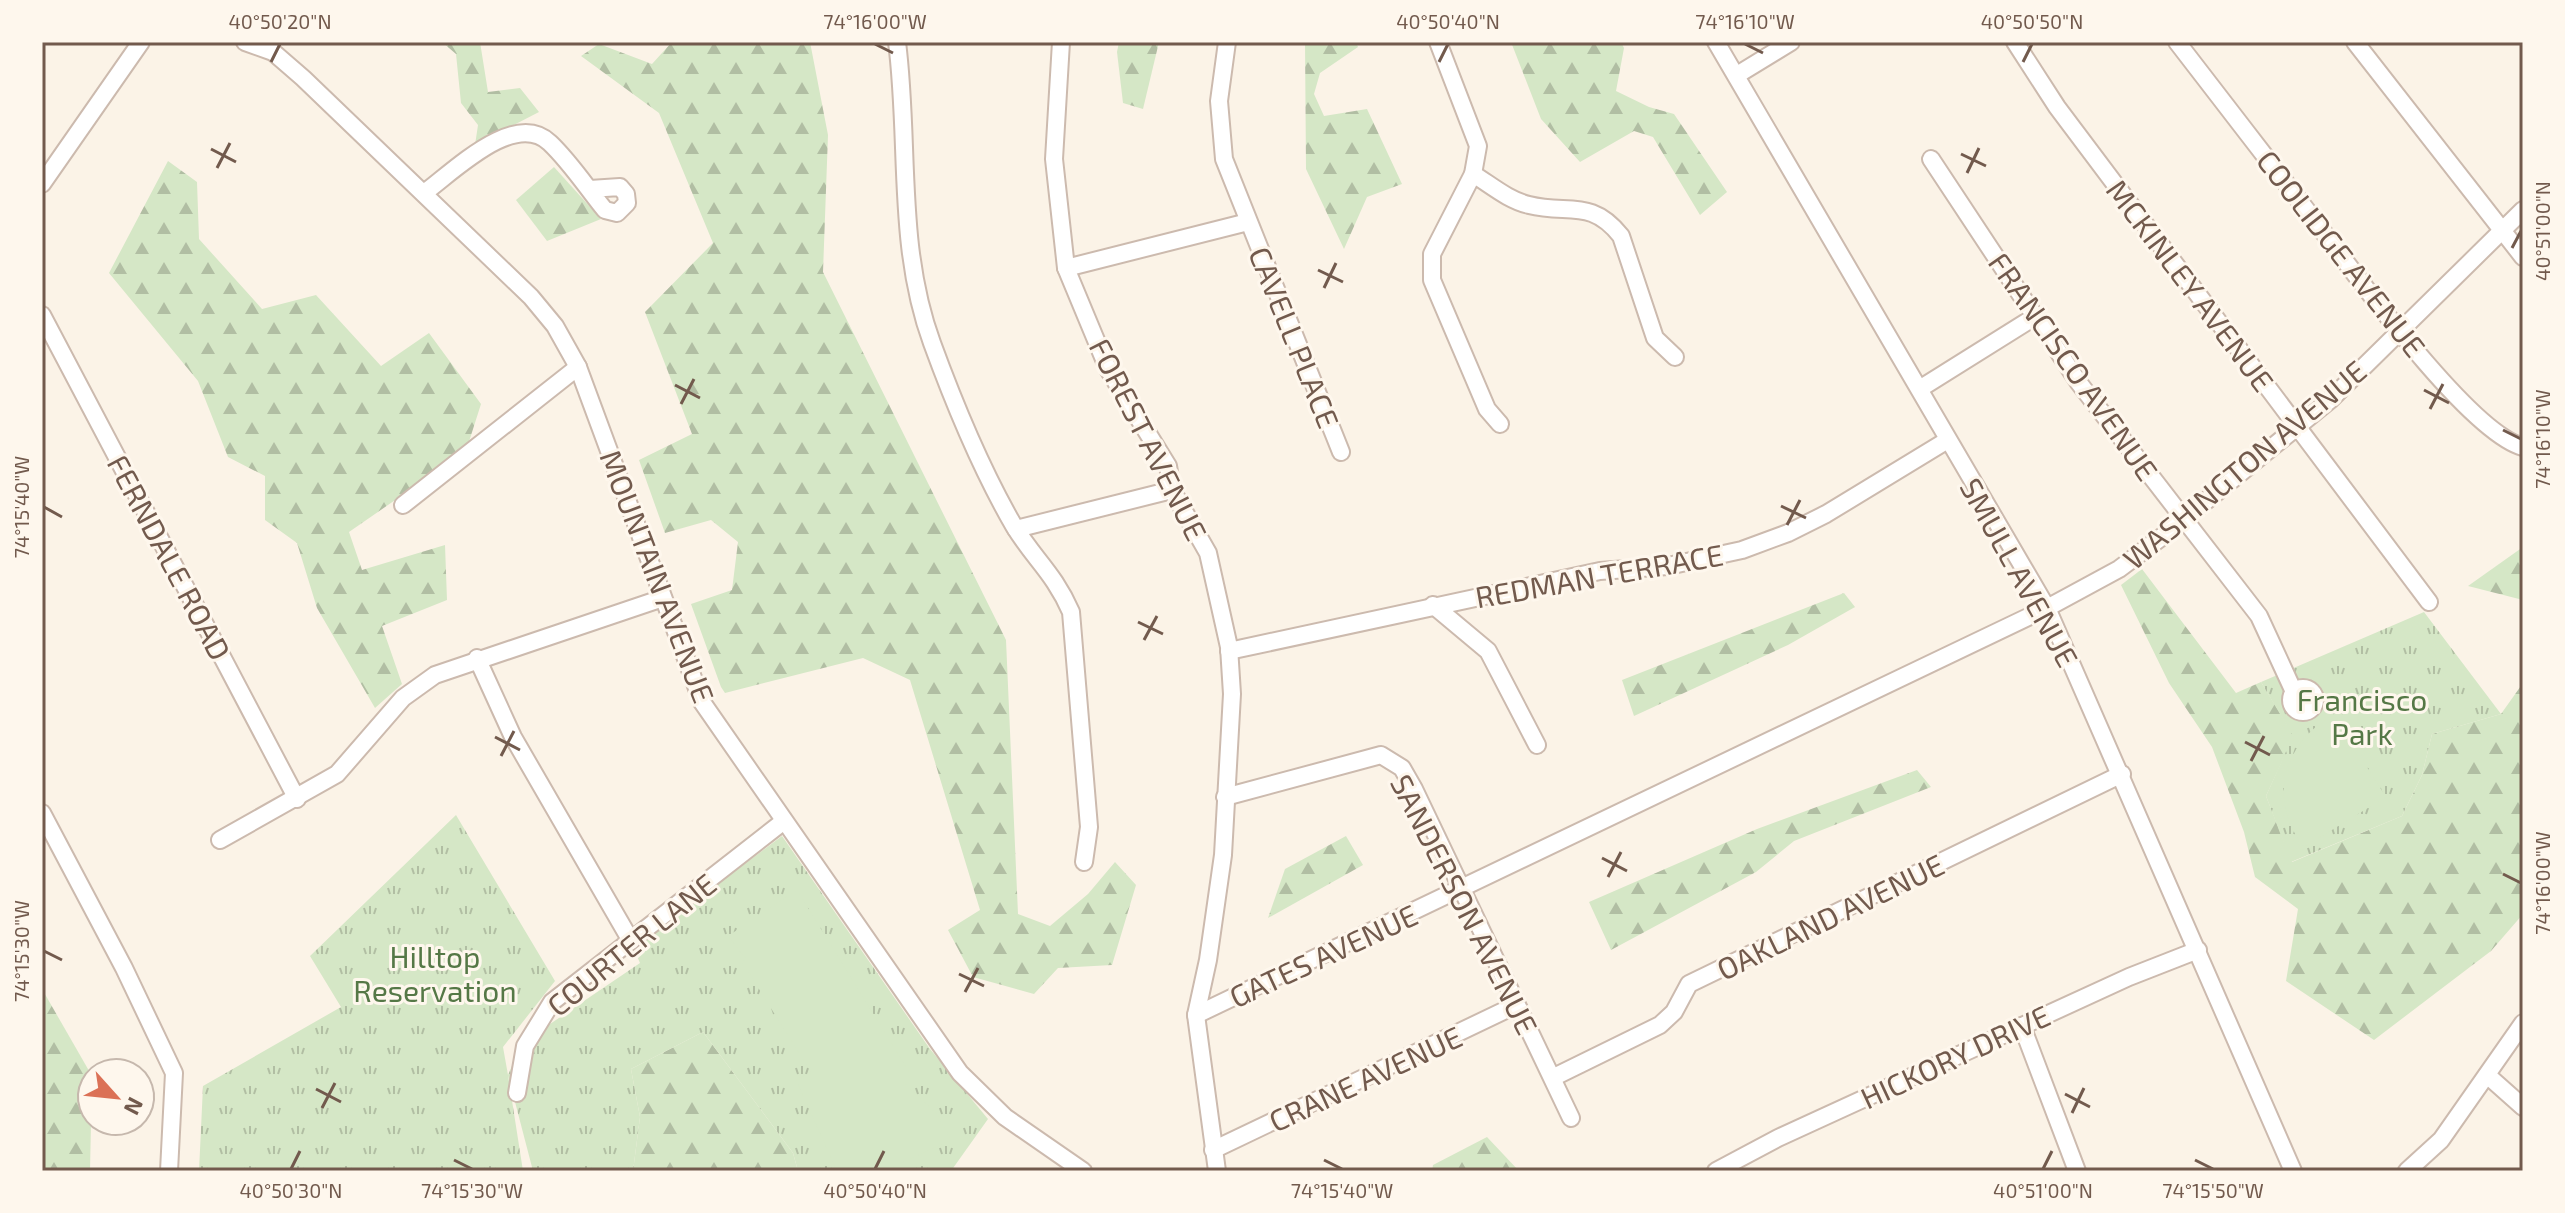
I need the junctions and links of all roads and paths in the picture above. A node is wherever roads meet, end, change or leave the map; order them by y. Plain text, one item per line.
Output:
1 (141, 42) edge
2 (245, 42) edge
3 (897, 42) edge
4 (1061, 42) edge
5 (1227, 42) edge
6 (1438, 42) edge
7 (1716, 42) edge
8 (1791, 42) edge
9 (2015, 42) edge
10 (2177, 42) edge
11 (2355, 42) edge
12 (1737, 75) junction
13 (1931, 159) dead end
14 (1473, 174) junction
15 (42, 184) edge
16 (590, 189) dead end
17 (424, 193) junction
18 (2523, 210) edge
19 (1248, 222) junction
20 (2502, 230) junction
21 (2523, 257) edge
22 (1066, 268) junction
23 (42, 315) edge
24 (2036, 316) junction
25 (2399, 331) junction
26 (1675, 357) dead end
27 (578, 367) junction
28 (1921, 388) junction
29 (1500, 424) dead end
30 (2298, 426) junction
31 (1946, 441) junction
32 (2523, 447) edge
33 (1341, 452) dead end
34 (1172, 490) junction
35 (403, 505) dead end
36 (2185, 519) junction
37 (1016, 529) junction
38 (663, 598) junction
39 (2429, 602) dead end
40 (1433, 605) junction
41 (2047, 608) junction
42 (1229, 651) junction
43 (477, 658) junction
44 (2294, 692) dead end
45 (1537, 745) dead end
46 (2122, 774) junction
47 (1225, 797) junction
48 (297, 799) junction
49 (44, 820) edge
50 (784, 821) junction
51 (1581, 834) joint
52 (220, 840) dead end
53 (1084, 862) dead end
54 (1464, 889) junction
55 (631, 941) junction
56 (2198, 950) junction
57 (1516, 1005) junction
58 (1196, 1015) junction
59 (2523, 1023) edge
60 (2022, 1026) junction
61 (2487, 1075) junction
62 (1554, 1077) junction
63 (517, 1093) dead end
64 (2523, 1107) edge
65 (1571, 1118) dead end
66 (1213, 1150) junction
67 (1742, 1165) edge
68 (169, 1171) edge
69 (1083, 1171) edge
70 (1217, 1171) edge
71 (1716, 1171) edge
72 (2077, 1171) edge
73 (2293, 1171) edge
74 (2407, 1171) edge

1 - 15 street
2 - 17 street, MOUNTAIN AVENUE
3 - 37 street
4 - 22 street, FOREST AVENUE
5 - 19 street, CAVELL PLACE
6 - 14 street
7 - 12 street, SMULL AVENUE
8 - 12 street
9 - 30 street, MCKINLEY AVENUE
10 - 25 street, COOLIDGE AVENUE
11 - 20 street
12 - 28 street, SMULL AVENUE
13 - 24 street, FRANCISCO AVENUE
14 - 26 street
14 - 29 street
16 - 17 street
17 - 27 street, MOUNTAIN AVENUE
18 - 20 street, WASHINGTON AVENUE
19 - 22 street, CAVELL PLACE
19 - 33 street, CAVELL PLACE
20 - 21 street
20 - 25 street, WASHINGTON AVENUE
22 - 34 street, FOREST AVENUE
23 - 48 street, FERNDALE ROAD
24 - 28 street
24 - 36 street, FRANCISCO AVENUE
25 - 30 street, WASHINGTON AVENUE
25 - 32 street, COOLIDGE AVENUE
27 - 35 street
27 - 38 street, MOUNTAIN AVENUE
28 - 31 street, SMULL AVENUE
30 - 36 street, WASHINGTON AVENUE
30 - 39 street, MCKINLEY AVENUE
31 - 40 street, REDMAN TERRACE
31 - 41 street, SMULL AVENUE
34 - 37 street
34 - 42 street, FOREST AVENUE
36 - 41 street, WASHINGTON AVENUE
36 - 44 street, FRANCISCO AVENUE
37 - 53 street
38 - 43 street
38 - 50 street, MOUNTAIN AVENUE
40 - 42 street, REDMAN TERRACE
40 - 45 street
41 - 46 street, SMULL AVENUE
41 - 51 street, WASHINGTON AVENUE
42 - 47 street, FOREST AVENUE
43 - 48 street
43 - 55 street
46 - 56 street, SMULL AVENUE
46 - 62 street, OAKLAND AVENUE
47 - 54 street, SANDERSON AVENUE
47 - 58 street, FOREST AVENUE
48 - 52 street
49 - 68 street
50 - 55 street, COURTER LANE
50 - 69 street, MOUNTAIN AVENUE
51 - 54 street, GATES AVENUE
54 - 57 street, SANDERSON AVENUE
54 - 58 street, GATES AVENUE
55 - 63 street, COURTER LANE
56 - 60 street, HICKORY DRIVE
56 - 73 street, SMULL AVENUE
57 - 62 street, SANDERSON AVENUE
57 - 66 street, CRANE AVENUE
58 - 66 street, FOREST AVENUE
59 - 61 street
60 - 67 street, HICKORY DRIVE
60 - 72 street
61 - 64 street
61 - 74 street
62 - 65 street, SANDERSON AVENUE
66 - 70 street, FOREST AVENUE
67 - 71 street, HICKORY DRIVE

